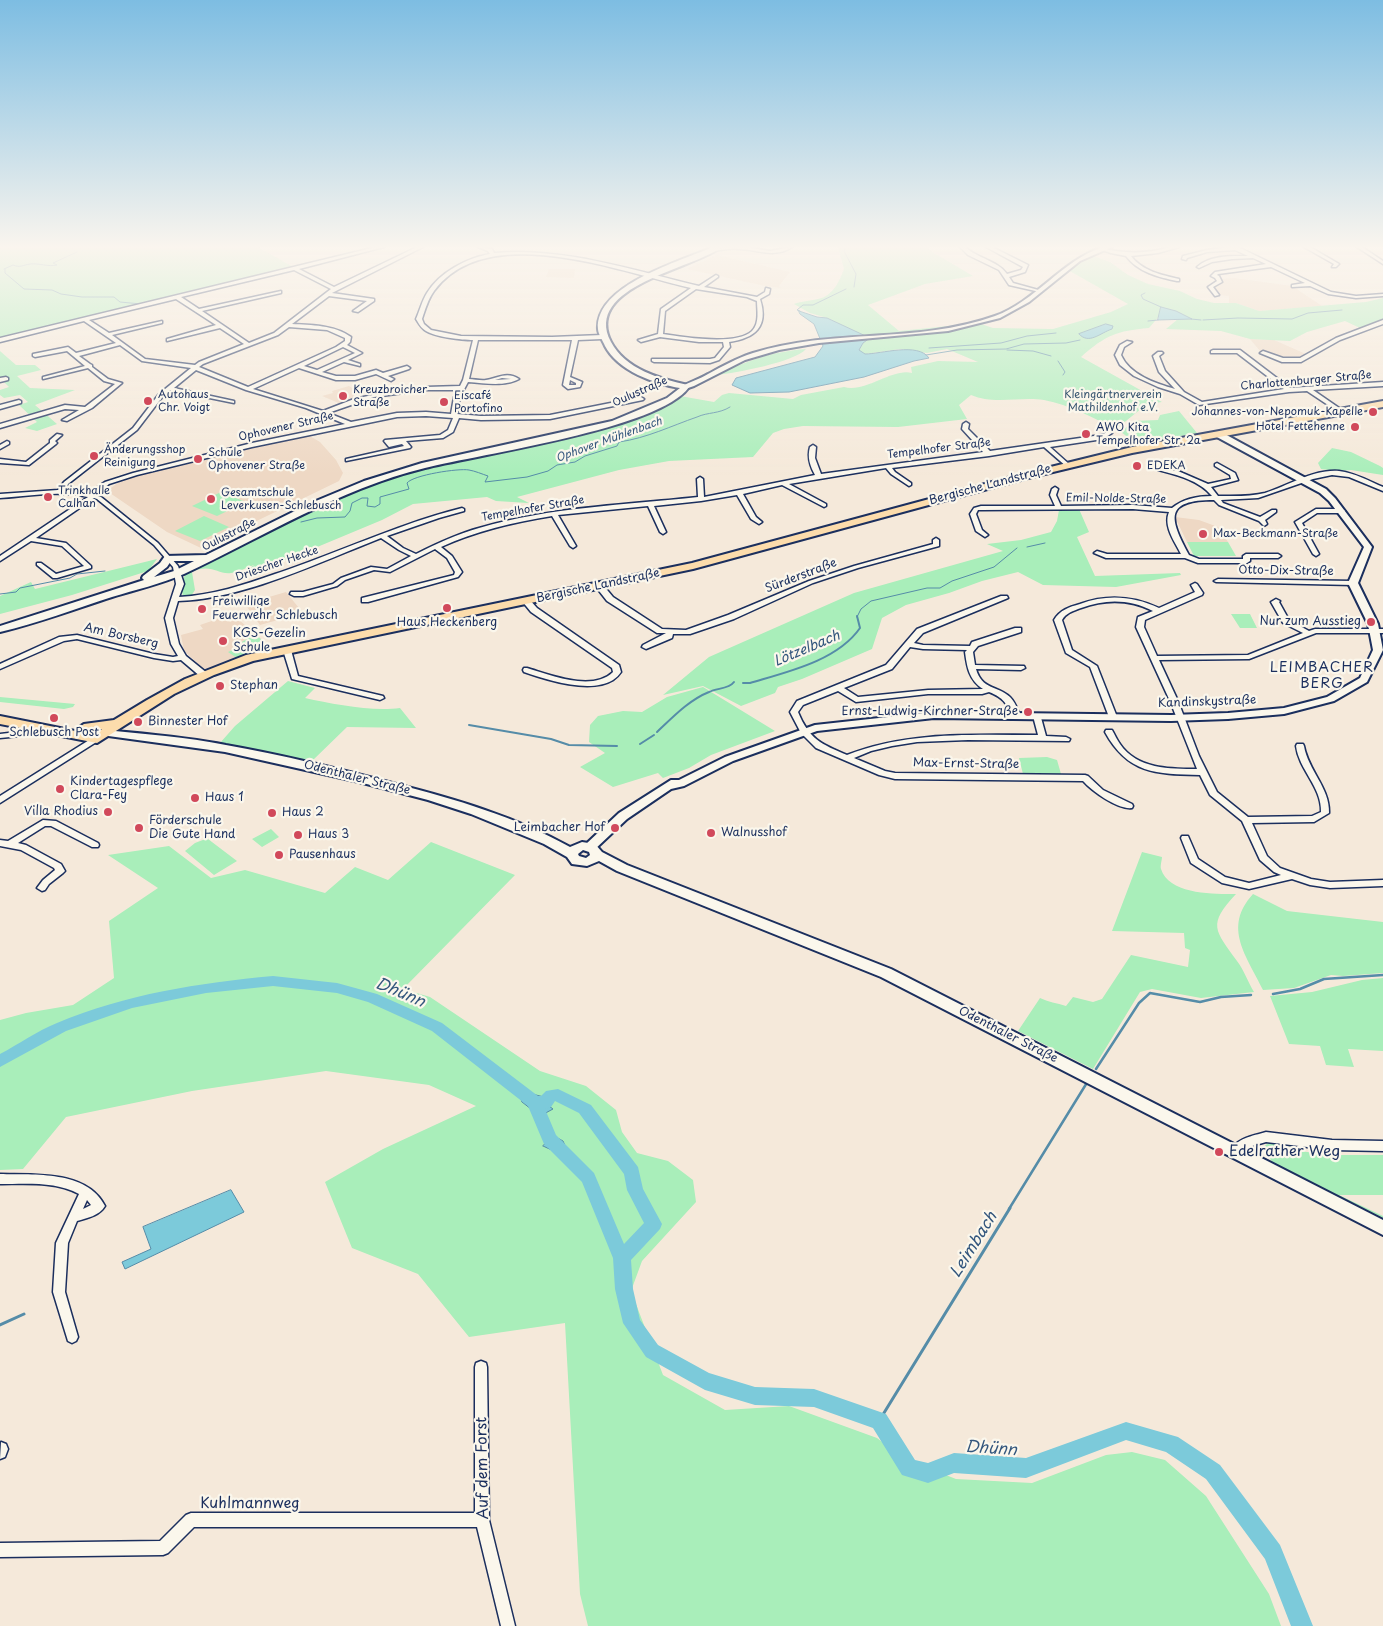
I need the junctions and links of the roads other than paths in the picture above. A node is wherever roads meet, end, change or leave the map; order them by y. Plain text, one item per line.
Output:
1 (69, 323) edge
2 (90, 323) edge
3 (156, 323) edge
4 (215, 323) edge
5 (421, 323) edge
6 (601, 323) edge
7 (661, 323) edge
8 (759, 323) edge
9 (976, 323) edge
10 (1381, 323) edge
11 (288, 324) joint
12 (220, 326) junction
13 (107, 335) junction
14 (660, 335) junction
15 (602, 337) junction
16 (476, 339) junction
17 (575, 339) junction
18 (0, 340) edge
19 (169, 340) dead end
20 (641, 340) dead end
21 (726, 342) junction
22 (1128, 342) dead end
23 (118, 344) junction
24 (248, 344) junction
25 (343, 345) junction
26 (1213, 352) dead end
27 (1263, 352) dead end
28 (1160, 353) dead end
29 (35, 355) dead end
30 (75, 355) junction
31 (344, 360) junction
32 (654, 360) dead end
33 (358, 365) dead end
34 (90, 366) junction
35 (299, 366) junction
36 (383, 366) dead end
37 (195, 367) junction
38 (406, 368) dead end
39 (317, 372) junction
40 (376, 372) junction
41 (384, 375) junction
42 (45, 378) dead end
43 (569, 378) dead end
44 (391, 379) dead end
45 (656, 379) junction
46 (466, 380) junction
47 (488, 381) dead end
48 (1383, 384) edge
49 (684, 387) junction
50 (168, 388) junction
51 (462, 388) junction
52 (248, 389) junction
53 (1308, 389) junction
54 (1289, 390) junction
55 (1182, 393) junction
56 (641, 399) dead end
57 (19, 402) dead end
58 (232, 402) dead end
59 (1201, 404) joint
60 (1383, 404) edge
61 (0, 407) edge
62 (83, 411) junction
63 (1340, 411) junction
64 (322, 413) junction
65 (455, 416) junction
66 (622, 416) junction
67 (0, 418) edge
68 (66, 420) dead end
69 (10, 423) junction
70 (350, 423) junction
71 (966, 424) dead end
72 (0, 426) edge
73 (1109, 433) dead end
74 (1218, 434) junction
75 (59, 435) dead end
76 (1203, 436) junction
77 (1228, 439) junction
78 (402, 441) joint
79 (7, 443) dead end
80 (1046, 446) junction
81 (0, 447) edge
82 (813, 447) dead end
83 (989, 454) junction
84 (348, 460) dead end
85 (0, 461) edge
86 (1067, 465) junction
87 (1217, 465) dead end
88 (889, 469) junction
89 (1160, 469) dead end
90 (819, 476) junction
91 (805, 479) junction
92 (700, 480) dead end
93 (1304, 481) junction
94 (784, 484) junction
95 (909, 484) dead end
96 (1207, 486) junction
97 (1055, 489) dead end
98 (1383, 489) edge
99 (60, 492) junction
100 (739, 493) junction
101 (91, 495) junction
102 (0, 496) edge
103 (1215, 497) junction
104 (701, 499) junction
105 (650, 504) junction
106 (824, 505) dead end
107 (1059, 508) junction
108 (462, 510) dead end
109 (1174, 510) junction
110 (1274, 511) dead end
111 (1342, 511) junction
112 (555, 515) junction
113 (759, 522) dead end
114 (663, 532) dead end
115 (984, 535) dead end
116 (383, 536) junction
117 (30, 539) junction
118 (936, 540) dead end
119 (435, 546) junction
120 (573, 546) dead end
121 (1097, 552) dead end
122 (1316, 554) dead end
123 (202, 556) junction
124 (415, 556) junction
125 (1186, 556) junction
126 (1278, 556) dead end
127 (168, 558) junction
128 (0, 559) edge
129 (39, 564) dead end
130 (177, 570) junction
131 (147, 578) junction
132 (1218, 581) dead end
133 (1353, 583) junction
134 (1194, 584) dead end
135 (600, 587) junction
136 (294, 594) dead end
137 (1004, 598) dead end
138 (174, 599) junction
139 (365, 600) dead end
140 (1276, 600) dead end
141 (526, 602) junction
142 (1159, 611) junction
143 (0, 623) edge
144 (0, 629) edge
145 (1018, 630) dead end
146 (1379, 631) edge
147 (670, 632) junction
148 (1308, 633) junction
149 (908, 644) junction
150 (646, 647) dead end
151 (971, 648) junction
152 (287, 650) junction
153 (183, 657) junction
154 (1154, 658) junction
155 (0, 667) edge
156 (972, 668) junction
157 (1021, 668) dead end
158 (527, 670) dead end
159 (204, 675) junction
160 (838, 687) junction
161 (991, 690) junction
162 (380, 698) dead end
163 (0, 712) edge
164 (1016, 716) junction
165 (1037, 716) junction
166 (1085, 716) joint
167 (1113, 717) junction
168 (1180, 717) junction
169 (0, 720) edge
170 (123, 721) junction
171 (84, 728) junction
172 (806, 732) junction
173 (1109, 732) dead end
174 (17, 734) dead end
175 (0, 736) edge
176 (101, 736) junction
177 (134, 737) junction
178 (1043, 738) junction
179 (1066, 739) dead end
180 (158, 740) junction
181 (1300, 746) dead end
182 (846, 758) junction
183 (1202, 772) junction
184 (0, 800) edge
185 (1129, 806) dead end
186 (1246, 820) junction
187 (1184, 838) dead end
188 (4, 844) edge
189 (95, 844) dead end
190 (585, 853) junction
191 (1290, 876) junction
192 (1383, 883) edge
193 (42, 888) dead end
194 (1383, 1146) edge
195 (1235, 1152) junction
196 (0, 1179) edge
197 (86, 1191) junction
198 (73, 1217) junction
199 (1383, 1228) edge
200 (72, 1337) dead end
201 (481, 1367) dead end
202 (482, 1520) junction
203 (0, 1550) edge
204 (508, 1626) edge

1 - 18 street
2 - 13 street
3 - 13 street
4 - 12 street
5 - 16 street
6 - 15 main road
7 - 14 street
8 - 21 street
9 - 49 street
10 - 27 street
11 - 24 street
11 - 25 street
12 - 19 street
12 - 24 street
13 - 23 street
14 - 20 street
14 - 21 street
15 - 17 street
15 - 45 main road
16 - 17 street
16 - 46 street
17 - 43 street
21 - 32 street
22 - 55 street
23 - 30 street
23 - 37 street
24 - 37 street
25 - 31 street
25 - 35 street
26 - 54 street
28 - 55 street
29 - 30 street
30 - 34 street
31 - 33 street
31 - 39 street
34 - 42 street
34 - 62 street
35 - 39 street
35 - 52 street
36 - 40 street
37 - 50 street
37 - 52 street
38 - 41 street
39 - 40 street
40 - 41 street
41 - 44 street
45 - 49 main road
45 - 66 main road
46 - 47 street
46 - 51 street
48 - 53 street, Charlottenburger Straße
49 - 66 main road, Oulustraße
49 - 130 main road, Oulustraße
50 - 58 street
50 - 99 street
51 - 64 street
51 - 65 street
52 - 64 street
53 - 54 street, Charlottenburger Straße
53 - 63 street
54 - 59 street, Charlottenburger Straße
55 - 59 street
56 - 65 street, Ophovener Straße
57 - 61 street
60 - 63 main road, Bergische Landstraße
62 - 68 street
62 - 69 street
63 - 74 main road, Bergische Landstraße
64 - 70 street
65 - 70 street, Ophovener Straße
65 - 78 street
66 - 123 main road, Oulustraße
67 - 69 street
69 - 72 street
70 - 101 street, Ophovener Straße
71 - 83 street
73 - 80 street, Tempelhofer Straße
74 - 76 main road, Bergische Landstraße
74 - 77 street
75 - 85 street
76 - 77 street
76 - 86 main road, Bergische Landstraße
77 - 93 street
78 - 84 street
79 - 81 street
80 - 83 street, Tempelhofer Straße
80 - 86 street
82 - 90 street
83 - 88 street, Tempelhofer Straße
86 - 135 main road, Bergische Landstraße
87 - 96 street
88 - 90 street, Tempelhofer Straße
88 - 91 street, Tempelhofer Straße
88 - 95 street
89 - 96 street
90 - 91 street, Tempelhofer Straße
91 - 94 street, Tempelhofer Straße
92 - 104 street
93 - 98 street
93 - 103 street
93 - 111 street
94 - 100 street, Tempelhofer Straße
94 - 106 street
96 - 103 street
97 - 107 street, Emil-Nolde-Straße
99 - 101 street
99 - 102 street
100 - 104 street, Tempelhofer Straße
100 - 113 street
101 - 117 street, Ophovener Straße
101 - 127 street
103 - 109 street
103 - 110 street
104 - 105 street, Tempelhofer Straße
105 - 112 street, Tempelhofer Straße
105 - 114 street
107 - 109 street, Emil-Nolde-Straße
107 - 115 street, Emil-Nolde-Straße
108 - 116 street, Driescher Hecke
109 - 125 street
111 - 122 street
111 - 133 street
112 - 119 street, Tempelhofer Straße
112 - 120 street
116 - 124 street
116 - 138 street, Driescher Hecke
117 - 128 street, Ophovener Straße
117 - 129 street
118 - 147 street, Sürderstraße
119 - 124 street, Tempelhofer Straße
119 - 139 street
121 - 125 street
123 - 127 main road
123 - 130 main road, Oulustraße
124 - 136 street, Tempelhofer Straße
125 - 126 street
127 - 130 street
127 - 131 main road
130 - 131 main road, Oulustraße
130 - 138 street
130 - 144 main road, Oulustraße
131 - 143 main road, Oulustraße
132 - 133 street, Otto-Dix-Straße
133 - 146 street, Kandinskystraße
134 - 142 street
135 - 141 main road, Bergische Landstraße
135 - 147 street, Sürderstraße
137 - 149 street
138 - 153 street
140 - 148 street
141 - 152 main road, Bergische Landstraße
141 - 158 street
142 - 154 street
142 - 167 street
145 - 151 street
146 - 148 street
146 - 168 street, Kandinskystraße
147 - 150 street, Sürderstraße
148 - 154 street
149 - 151 street
149 - 160 street
151 - 156 street
152 - 159 main road, Bergische Landstraße
152 - 162 street
153 - 155 street, Am Borsberg
153 - 159 street
154 - 168 street
156 - 157 street
156 - 161 street
159 - 170 main road, Bergische Landstraße
160 - 161 street
160 - 172 street, Max-Ernst-Straße
161 - 164 street
163 - 171 main road
164 - 165 street, Kandinskystraße
164 - 172 street, Kandinskystraße
165 - 166 street, Kandinskystraße
165 - 178 street
166 - 167 street, Kandinskystraße
167 - 168 street, Kandinskystraße
168 - 183 street
169 - 176 main road
170 - 171 main road
170 - 176 main road, Bergische Landstraße
170 - 177 main road
171 - 176 main road
172 - 182 street, Max-Ernst-Straße
172 - 190 street, Kandinskystraße
173 - 183 street
174 - 175 street
176 - 177 main road, Odenthaler Straße
176 - 180 main road, Odenthaler Straße
176 - 184 street, Bergische Landstraße
177 - 180 main road, Odenthaler Straße
178 - 179 street
178 - 182 street
180 - 190 main road, Odenthaler Straße
181 - 186 street
182 - 185 street, Max-Ernst-Straße
183 - 186 street
186 - 191 street
187 - 191 street
188 - 189 street
188 - 193 street
190 - 195 main road, Odenthaler Straße
191 - 192 street
194 - 195 street
195 - 199 main road, Odenthaler Straße
196 - 197 street
197 - 198 street
197 - 198 street
198 - 200 street
201 - 202 street, Auf dem Forst
202 - 203 street, Kuhlmannweg
202 - 204 street, Auf dem Forst

